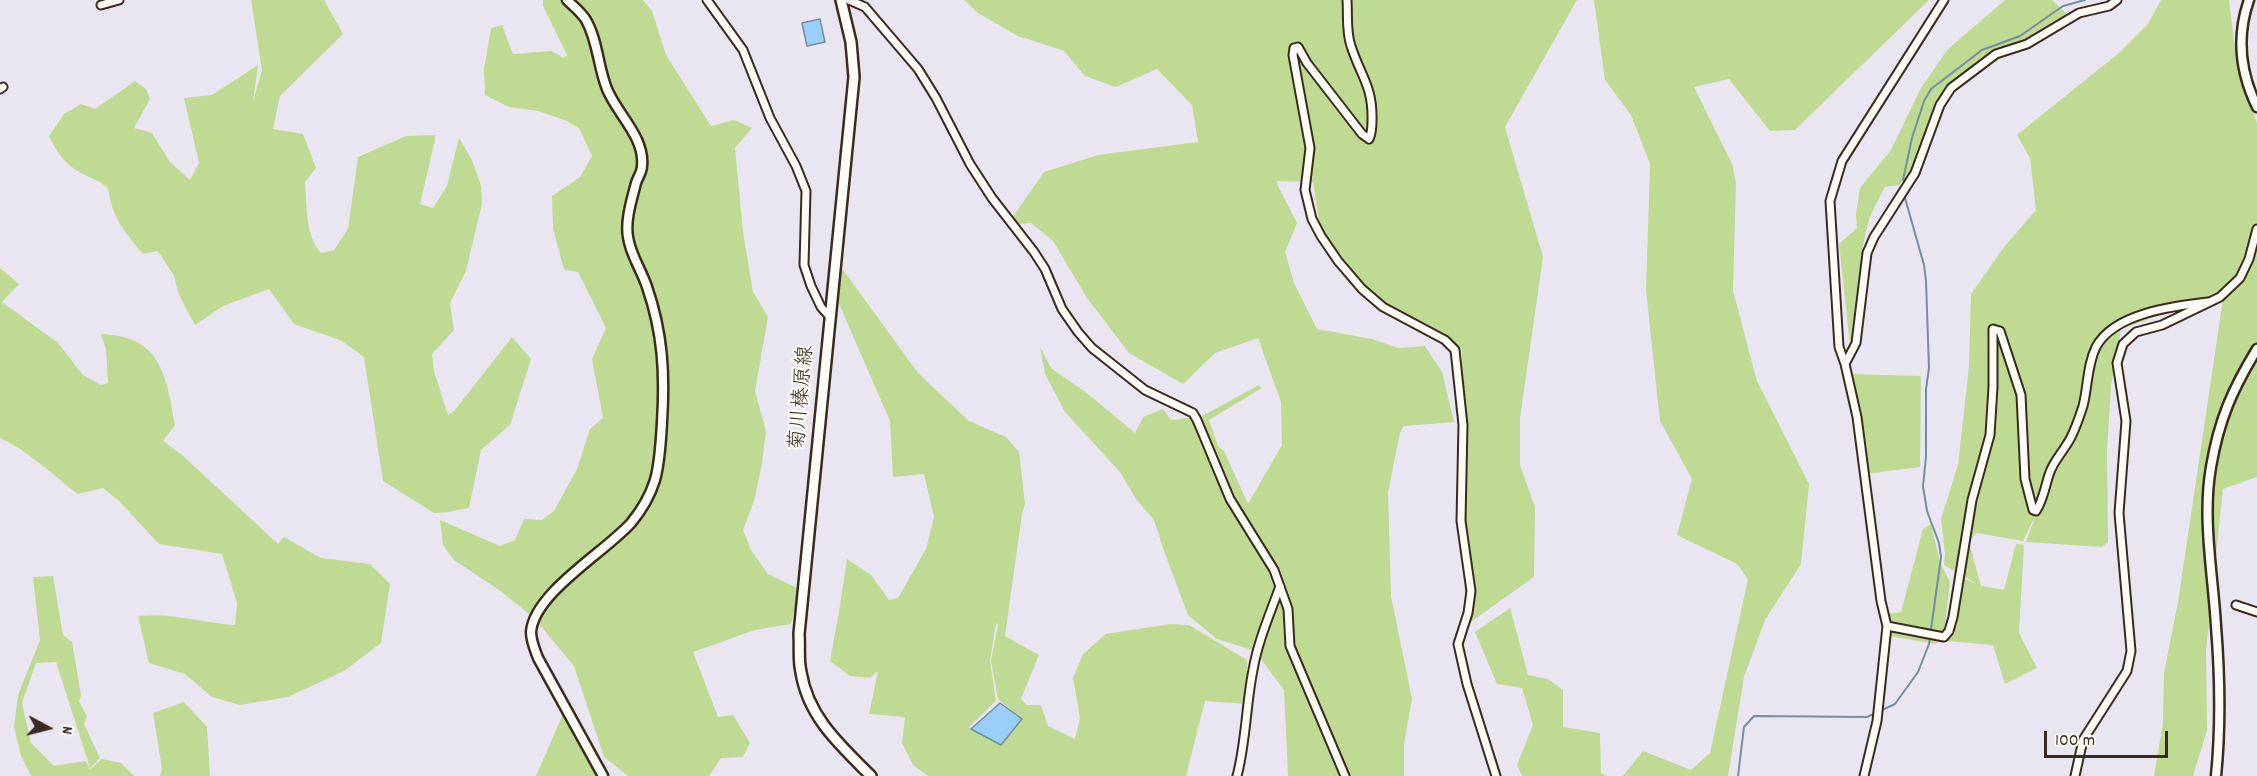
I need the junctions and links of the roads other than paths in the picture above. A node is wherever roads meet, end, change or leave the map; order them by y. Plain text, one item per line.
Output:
1 (119, 0) edge
2 (567, 0) edge
3 (707, 0) edge
4 (841, 0) edge
5 (849, 0) edge
6 (1347, 0) edge
7 (1944, 0) edge
8 (2117, 0) edge
9 (2249, 0) edge
10 (101, 5) dead end
11 (2257, 107) edge
12 (2257, 229) edge
13 (2208, 302) junction
14 (830, 317) junction
15 (2257, 350) edge
16 (1845, 364) junction
17 (1280, 586) junction
18 (2236, 605) dead end
19 (2257, 612) edge
20 (1887, 626) junction
21 (603, 776) edge
22 (871, 776) edge
23 (1237, 776) edge
24 (1345, 776) edge
25 (1496, 776) edge
26 (1864, 776) edge
27 (2075, 776) edge
28 (2216, 776) edge

1 - 10 street
2 - 21 street
3 - 14 street
4 - 14 main road, 菊川榛原線
5 - 17 street
6 - 25 street
7 - 16 street
8 - 16 street
9 - 11 street
12 - 13 street
13 - 20 street
13 - 27 street
14 - 22 main road, 菊川榛原線
15 - 28 street
16 - 20 street
17 - 23 street
17 - 24 street
18 - 19 street
20 - 26 street

